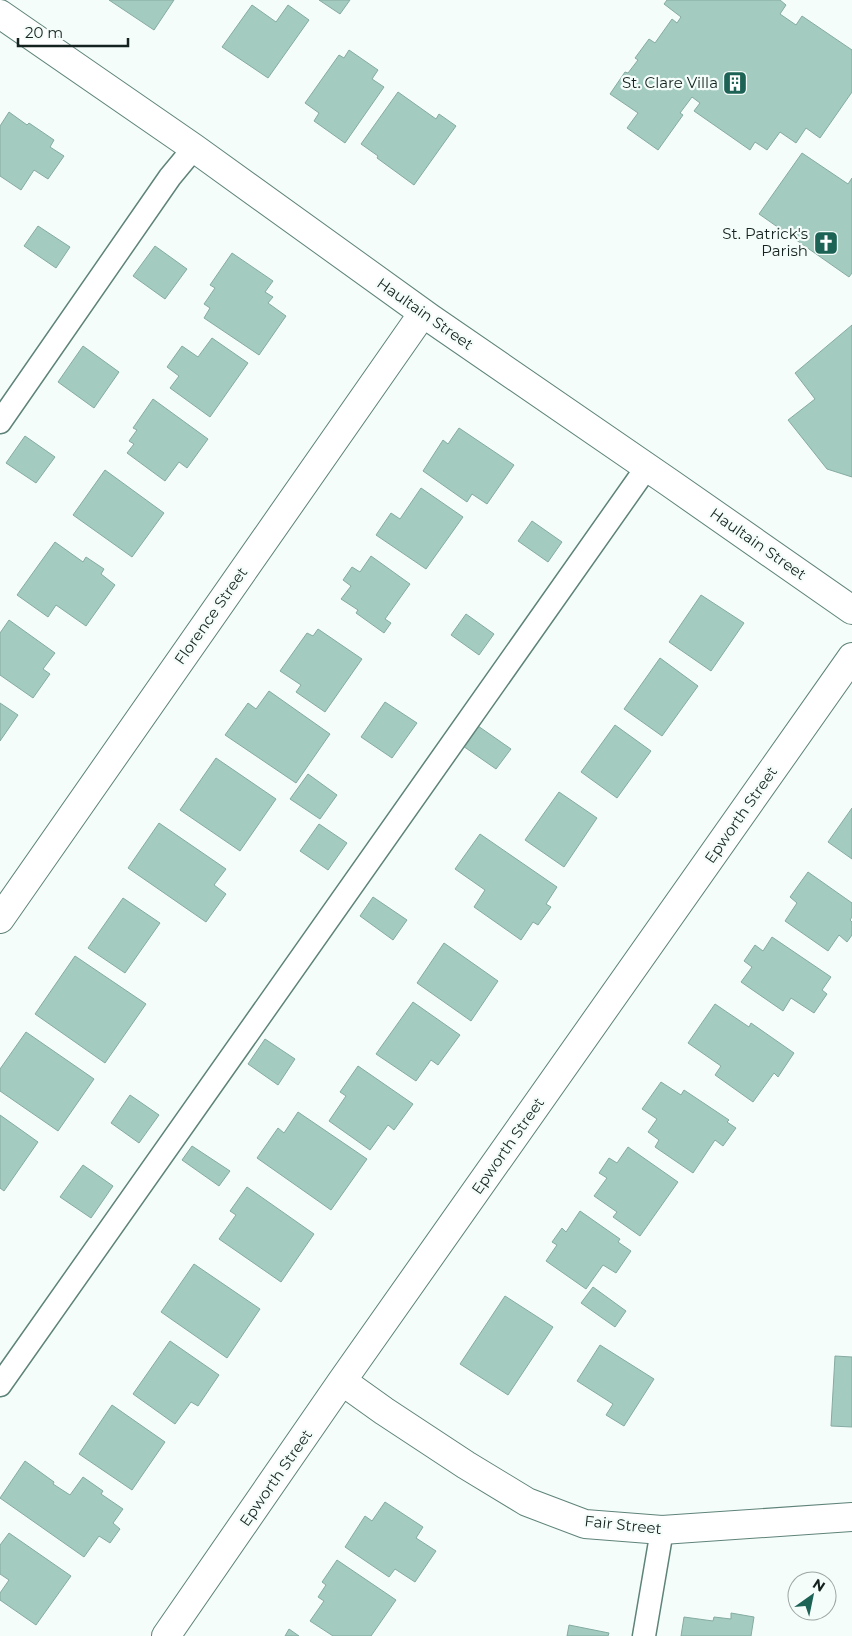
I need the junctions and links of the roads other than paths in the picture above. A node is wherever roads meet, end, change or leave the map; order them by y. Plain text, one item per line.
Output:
1 (0, 14) edge
2 (194, 148) junction
3 (423, 312) junction
4 (0, 422) edge
5 (647, 467) junction
6 (852, 610) edge
7 (852, 657) edge
8 (0, 919) edge
9 (342, 1381) junction
10 (0, 1386) edge
11 (852, 1517) edge
12 (662, 1530) junction
13 (166, 1636) edge
14 (644, 1636) edge

1 - 2 street, Haultain Street
2 - 3 street, Haultain Street
2 - 4 lane
3 - 5 street, Haultain Street
3 - 8 street, Florence Street
5 - 6 street, Haultain Street
5 - 10 lane
7 - 9 street, Epworth Street
9 - 12 street, Fair Street
9 - 13 street, Epworth Street
11 - 12 street, Fair Street
12 - 14 lane

